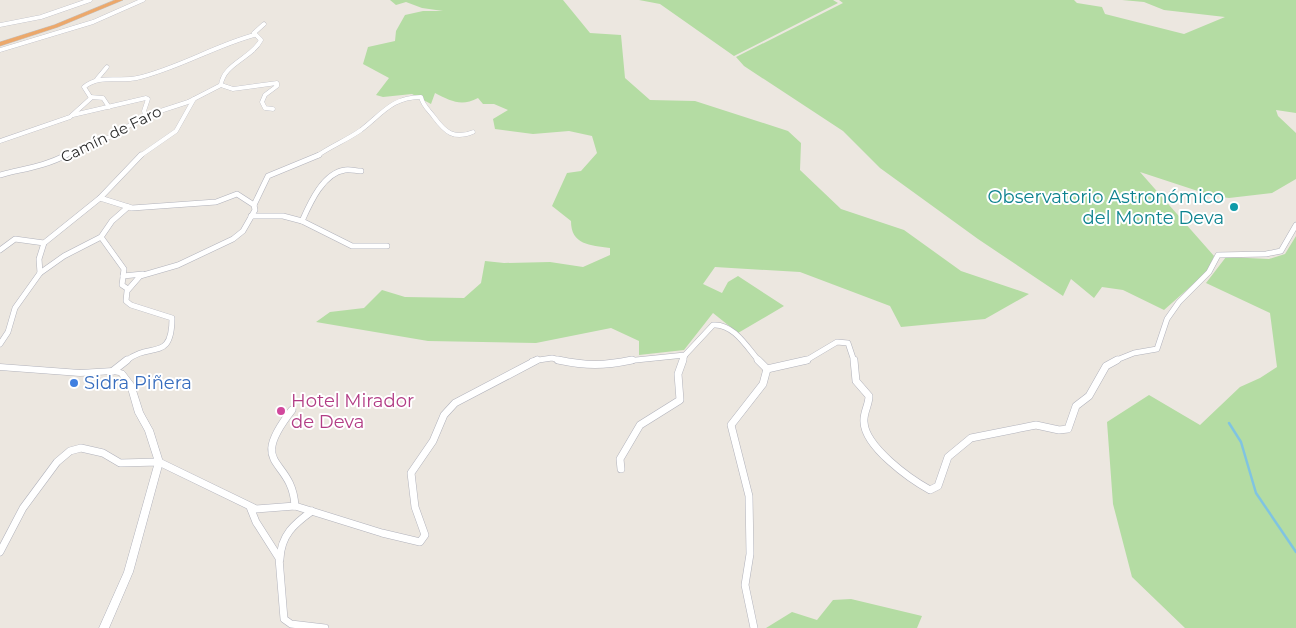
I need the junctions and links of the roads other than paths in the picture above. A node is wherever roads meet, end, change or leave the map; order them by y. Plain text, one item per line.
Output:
1 (90, 0) edge
2 (109, 0) edge
3 (120, 0) edge
4 (143, 0) edge
5 (264, 24) dead end
6 (0, 25) edge
7 (254, 35) junction
8 (0, 40) edge
9 (0, 44) edge
10 (0, 50) edge
11 (108, 67) dead end
12 (97, 79) junction
13 (221, 86) junction
14 (91, 97) junction
15 (194, 99) junction
16 (109, 106) junction
17 (274, 109) dead end
18 (74, 115) junction
19 (145, 116) junction
20 (472, 132) dead end
21 (0, 141) edge
22 (361, 172) dead end
23 (0, 175) edge
24 (100, 198) junction
25 (254, 205) junction
26 (128, 208) junction
27 (251, 216) junction
28 (302, 221) junction
29 (1296, 224) edge
30 (101, 237) junction
31 (44, 244) junction
32 (387, 246) dead end
33 (0, 250) edge
34 (40, 273) junction
35 (146, 273) junction
36 (123, 276) junction
37 (128, 289) junction
38 (0, 344) edge
39 (685, 355) junction
40 (0, 367) edge
41 (767, 369) junction
42 (113, 371) junction
43 (292, 410) dead end
44 (159, 462) junction
45 (621, 470) dead end
46 (294, 506) junction
47 (250, 507) junction
48 (312, 511) junction
49 (0, 552) edge
50 (280, 564) junction
51 (104, 628) edge
52 (325, 628) edge
53 (754, 628) edge

1 - 6 street
2 - 8 highway
3 - 9 highway
4 - 10 street
5 - 7 street
7 - 12 street
7 - 13 street
11 - 12 street
12 - 14 street
13 - 15 street, Camín de Faro
13 - 17 street
14 - 16 street
14 - 18 street
15 - 19 street, Camín de Faro
15 - 24 street
16 - 18 street
16 - 19 street
18 - 21 street
19 - 23 street, Camín de Faro
20 - 25 street
22 - 28 street
24 - 26 street
24 - 31 street
25 - 26 street
25 - 27 street
26 - 30 street
27 - 28 street
27 - 35 street
28 - 32 street
29 - 41 street
30 - 34 street
30 - 36 street
31 - 33 street
31 - 34 street
34 - 38 street
35 - 36 street
35 - 37 street
36 - 37 street
37 - 42 street
39 - 41 street
39 - 45 street
39 - 48 street
40 - 42 street
41 - 53 street
42 - 44 street
43 - 46 street
44 - 47 street
44 - 49 street
44 - 51 street
46 - 47 street
46 - 48 street
47 - 50 street
48 - 50 street
50 - 52 street

